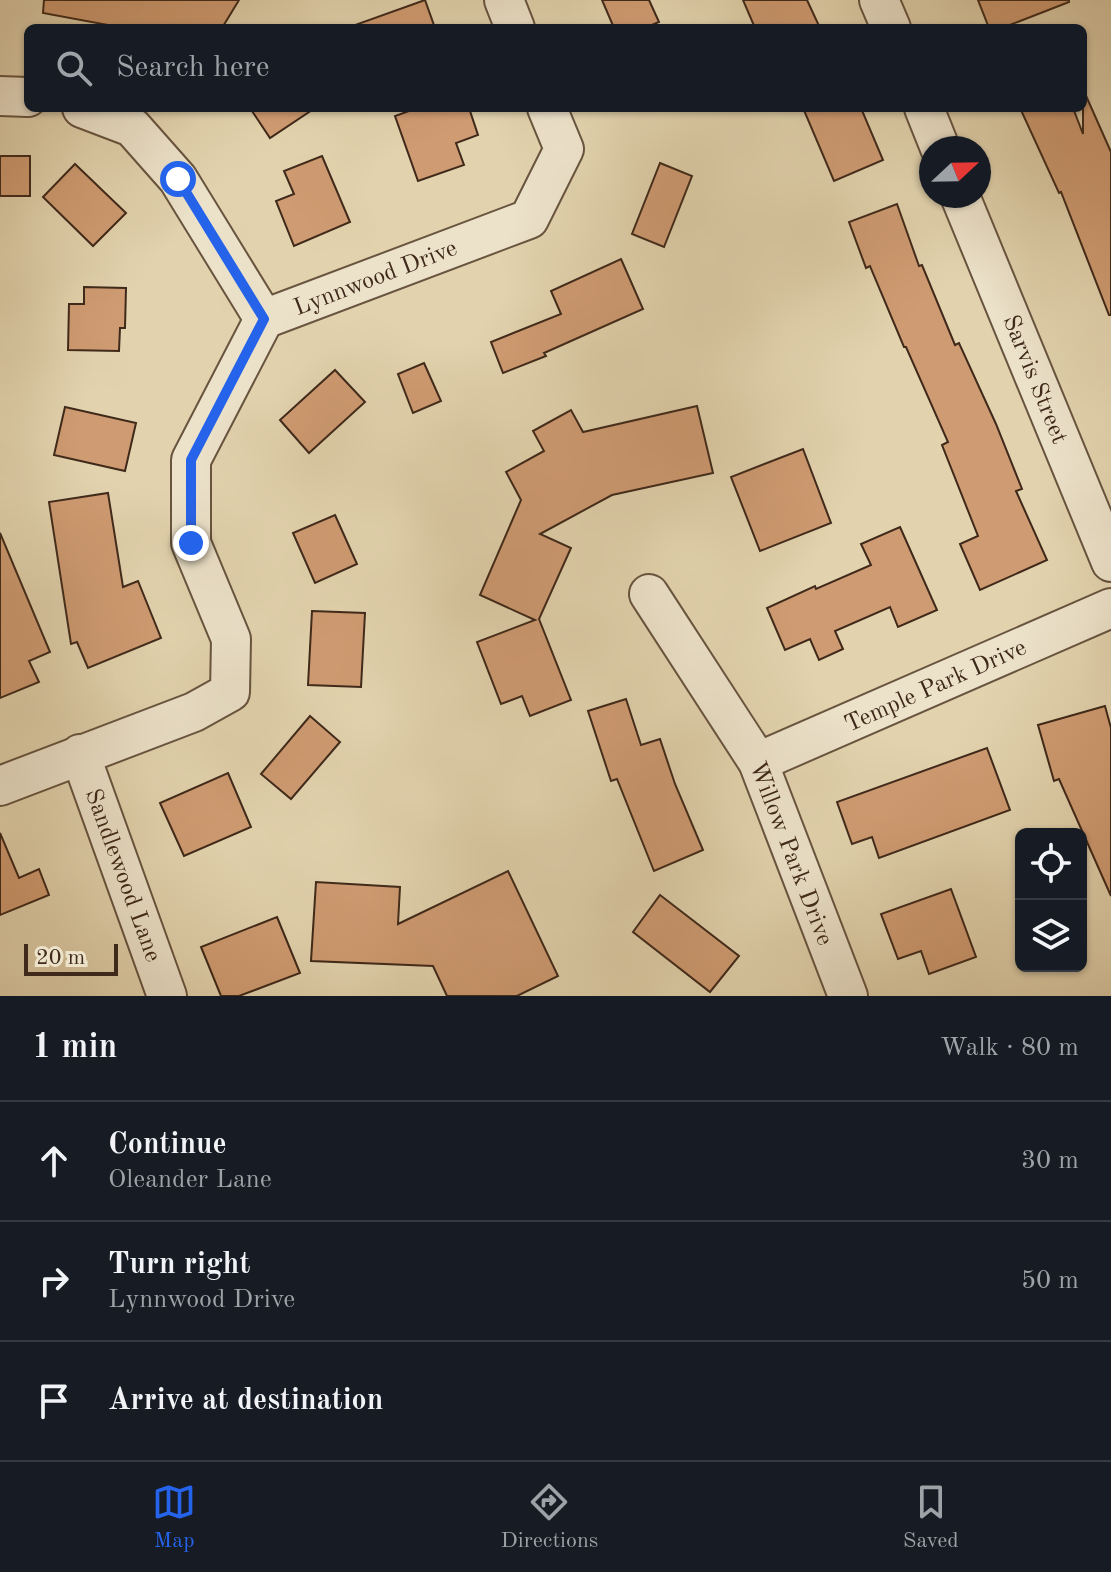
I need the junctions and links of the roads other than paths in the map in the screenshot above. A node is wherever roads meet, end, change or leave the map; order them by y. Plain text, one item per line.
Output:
1 (504, 0) edge
2 (879, 0) edge
3 (513, 24) edge
4 (889, 24) edge
5 (0, 96) edge
6 (24, 97) edge
7 (93, 112) edge
8 (549, 112) edge
9 (926, 112) edge
10 (935, 136) edge
11 (965, 208) edge
12 (264, 319) junction
13 (1111, 562) edge
14 (649, 594) dead end
15 (1111, 608) edge
16 (80, 754) junction
17 (758, 762) junction
18 (0, 786) edge
19 (167, 996) edge
20 (848, 996) edge

1 - 3 street
2 - 4 street
5 - 6 street
7 - 12 street
8 - 12 street, Lynnwood Drive
9 - 10 street
11 - 13 street, Sarvis Street
12 - 16 street, Lynnwood Drive
14 - 17 street, Willow Park Drive
15 - 17 street, Temple Park Drive
16 - 18 street, Lynnwood Drive
16 - 19 street, Sandlewood Lane
17 - 20 street, Willow Park Drive

